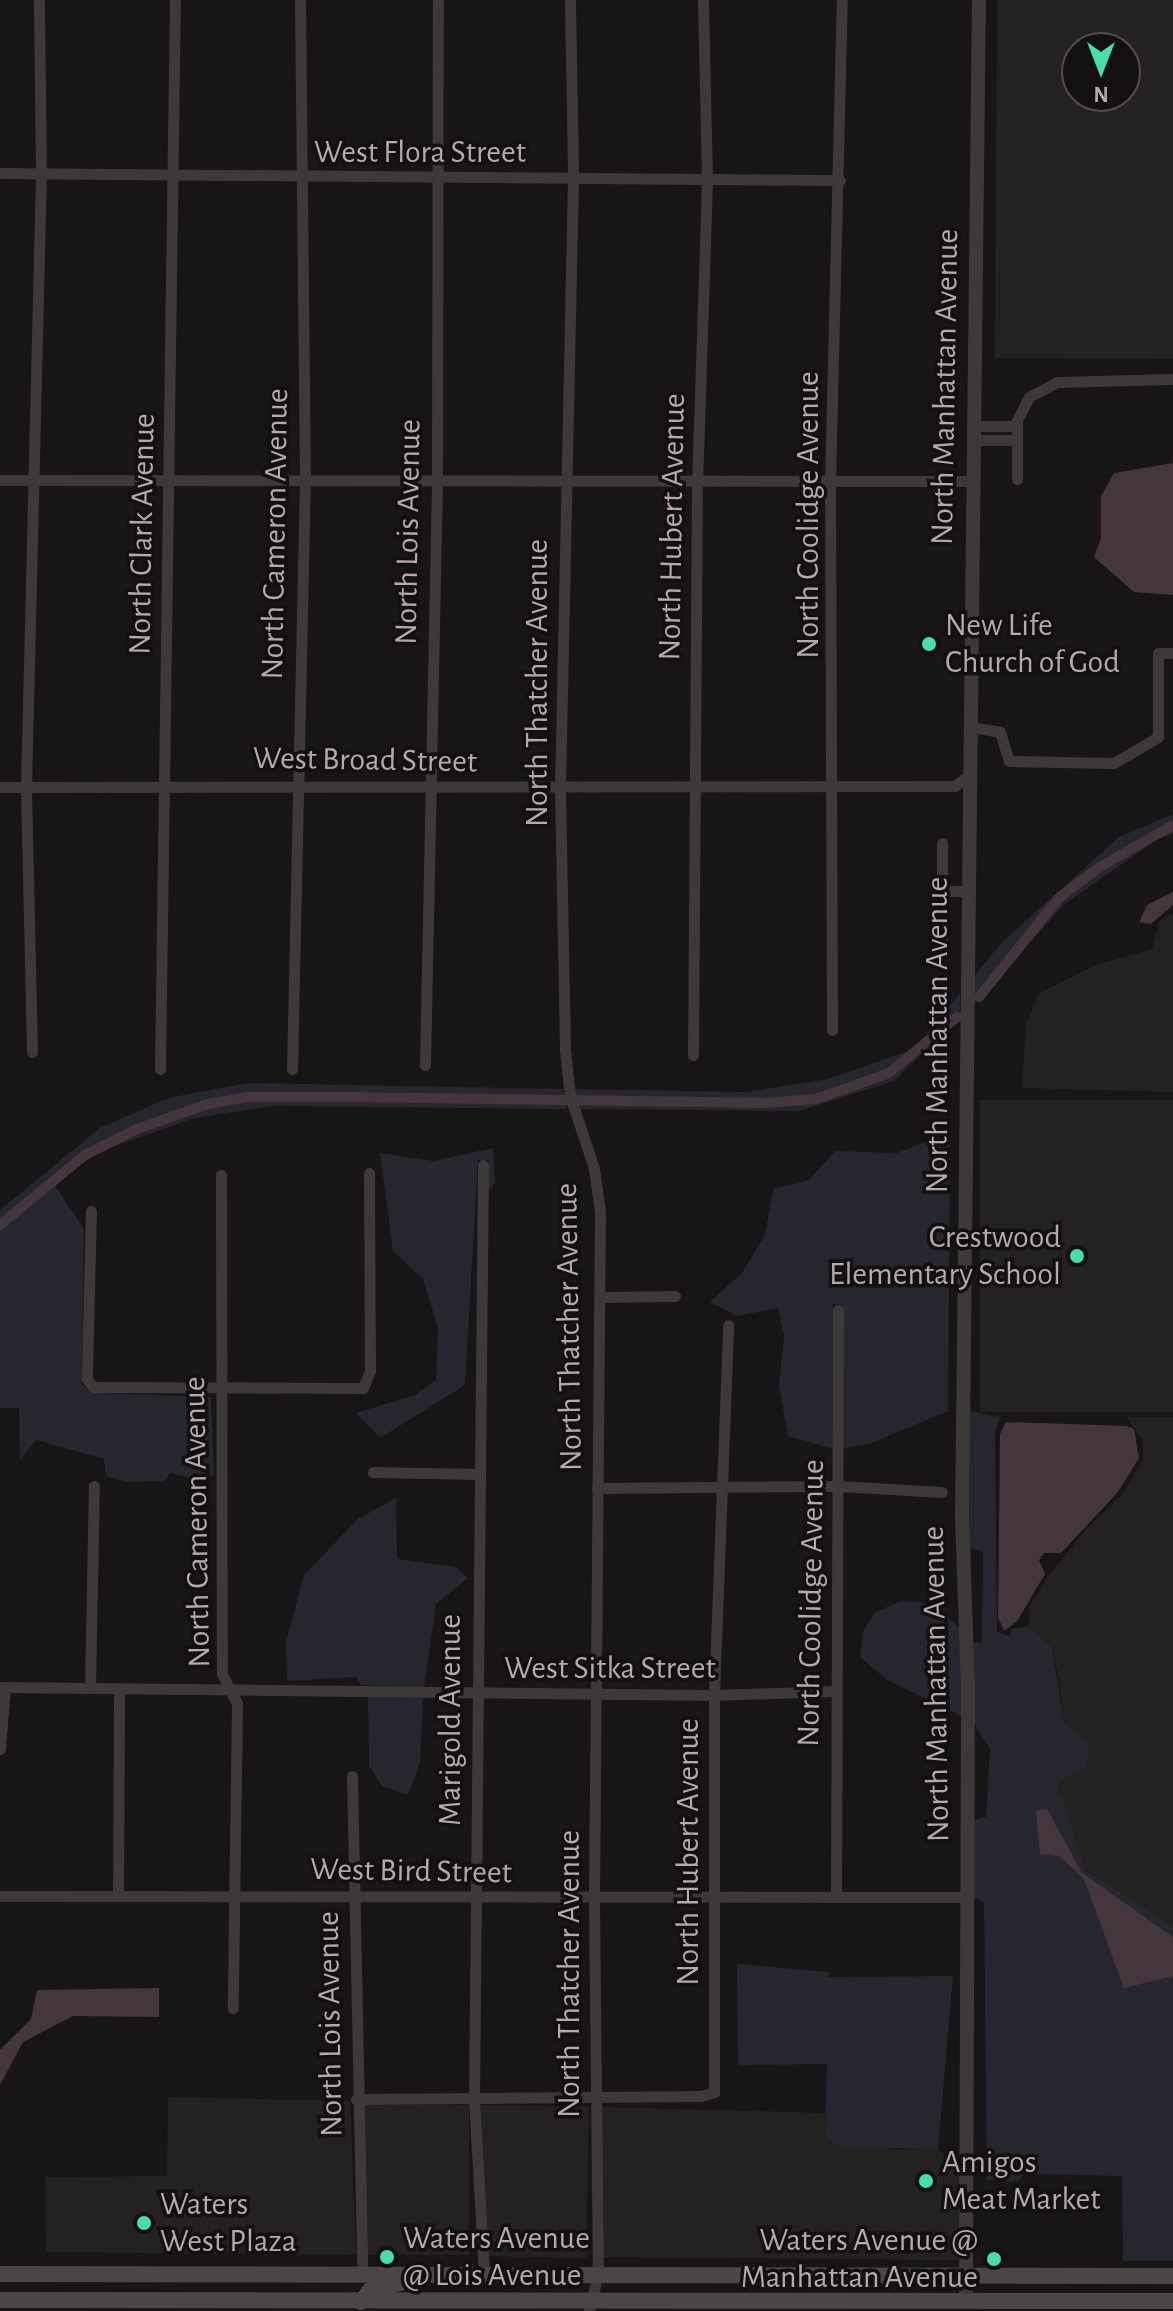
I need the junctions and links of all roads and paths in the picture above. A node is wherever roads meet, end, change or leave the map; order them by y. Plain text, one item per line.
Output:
1 (39, 0) edge
2 (175, 0) edge
3 (300, 0) edge
4 (438, 0) edge
5 (570, 0) edge
6 (703, 0) edge
7 (842, 0) edge
8 (979, 0) edge
9 (0, 173) edge
10 (41, 173) junction
11 (174, 176) junction
12 (440, 177) junction
13 (299, 178) junction
14 (573, 178) junction
15 (707, 178) junction
16 (840, 180) junction
17 (1173, 379) edge
18 (1017, 426) junction
19 (972, 433) junction
20 (1017, 440) junction
21 (1017, 479) dead end
22 (0, 480) edge
23 (36, 480) junction
24 (169, 480) junction
25 (305, 480) junction
26 (437, 481) junction
27 (971, 481) junction
28 (564, 482) junction
29 (830, 483) junction
30 (697, 485) junction
31 (1173, 653) edge
32 (970, 727) junction
33 (967, 777) junction
34 (165, 784) junction
35 (297, 785) junction
36 (834, 786) junction
37 (0, 787) edge
38 (26, 787) junction
39 (428, 787) junction
40 (694, 787) junction
41 (560, 789) junction
42 (942, 843) dead end
43 (942, 891) junction
44 (966, 891) junction
45 (942, 940) dead end
46 (832, 1030) dead end
47 (32, 1052) dead end
48 (693, 1055) dead end
49 (425, 1065) dead end
50 (160, 1069) dead end
51 (292, 1069) dead end
52 (483, 1165) dead end
53 (369, 1173) dead end
54 (221, 1175) dead end
55 (91, 1211) dead end
56 (675, 1296) dead end
57 (599, 1297) junction
58 (838, 1310) dead end
59 (728, 1325) dead end
60 (220, 1389) junction
61 (373, 1472) dead end
62 (479, 1474) junction
63 (94, 1486) dead end
64 (838, 1486) junction
65 (597, 1488) junction
66 (722, 1489) junction
67 (942, 1492) dead end
68 (227, 1686) junction
69 (2, 1687) edge
70 (90, 1688) junction
71 (119, 1688) junction
72 (835, 1691) junction
73 (599, 1692) junction
74 (476, 1694) junction
75 (714, 1695) junction
76 (0, 1749) edge
77 (352, 1776) dead end
78 (118, 1894) junction
79 (233, 1894) junction
80 (0, 1896) edge
81 (836, 1896) junction
82 (353, 1897) junction
83 (966, 1897) junction
84 (713, 1898) junction
85 (476, 1899) junction
86 (594, 1899) junction
87 (233, 2008) dead end
88 (594, 2098) junction
89 (356, 2099) junction
90 (474, 2099) junction
91 (362, 2272) junction
92 (0, 2274) edge
93 (454, 2274) junction
94 (484, 2274) junction
95 (598, 2274) junction
96 (967, 2276) junction
97 (1173, 2276) edge
98 (0, 2300) edge
99 (1173, 2301) edge
100 (55, 2305) edge
101 (361, 2306) edge
102 (589, 2306) edge
103 (798, 2306) edge
104 (966, 2306) edge

1 - 10 street
2 - 11 street, North Clark Avenue
3 - 13 street, North Cameron Avenue
4 - 12 street, North Lois Avenue
5 - 14 street, North Thatcher Avenue
6 - 15 street, North Hubert Avenue
7 - 16 street, North Coolidge Avenue
8 - 19 street, North Manhattan Avenue
9 - 10 street, West Flora Street
10 - 11 street, West Flora Street
10 - 23 street
11 - 13 street, West Flora Street
11 - 24 street, North Clark Avenue
12 - 13 street, West Flora Street
12 - 14 street, West Flora Street
12 - 26 street, North Lois Avenue
13 - 25 street, North Cameron Avenue
14 - 15 street, West Flora Street
14 - 28 street, North Thatcher Avenue
15 - 16 street, West Flora Street
15 - 30 street, North Hubert Avenue
16 - 29 street, North Coolidge Avenue
17 - 18 street
18 - 19 street
18 - 20 street
19 - 20 street
19 - 27 street, North Manhattan Avenue
20 - 21 street
22 - 23 street
23 - 24 street
23 - 38 street
24 - 25 street
24 - 34 street, North Clark Avenue
25 - 26 street
25 - 35 street, North Cameron Avenue
26 - 28 street
26 - 39 street, North Lois Avenue
27 - 29 street
27 - 32 street, North Manhattan Avenue
28 - 30 street
28 - 41 street, North Thatcher Avenue
29 - 30 street
29 - 36 street, North Coolidge Avenue
30 - 40 street, North Hubert Avenue
31 - 32 street
32 - 33 street, North Manhattan Avenue
33 - 36 street, West Broad Street
33 - 44 street, North Manhattan Avenue
34 - 35 street, West Broad Street
34 - 38 street, West Broad Street
34 - 50 street, North Clark Avenue
35 - 39 street, West Broad Street
35 - 51 street, North Cameron Avenue
36 - 40 street, West Broad Street
36 - 46 street, North Coolidge Avenue
37 - 38 street, West Broad Street
38 - 47 street
39 - 41 street, West Broad Street
39 - 49 street, North Lois Avenue
40 - 41 street, West Broad Street
40 - 48 street, North Hubert Avenue
41 - 57 street, North Thatcher Avenue
42 - 43 street
43 - 44 street
43 - 45 street
44 - 83 street, North Manhattan Avenue
52 - 62 street, Marigold Avenue
53 - 60 street
54 - 60 street, North Cameron Avenue
55 - 60 street
56 - 57 street
57 - 65 street, North Thatcher Avenue
58 - 64 street, North Coolidge Avenue
59 - 66 street, North Hubert Avenue
60 - 68 street, North Cameron Avenue
61 - 62 street
62 - 74 street, Marigold Avenue
63 - 70 street
64 - 66 street
64 - 67 street
64 - 72 street, North Coolidge Avenue
65 - 66 street
65 - 73 street, North Thatcher Avenue
66 - 75 street, North Hubert Avenue
68 - 71 street, West Sitka Street
68 - 74 street, West Sitka Street
68 - 79 street, North Cameron Avenue
69 - 70 street, West Sitka Street
69 - 76 street
70 - 71 street, West Sitka Street
71 - 78 street
72 - 75 street, West Sitka Street
72 - 81 street, North Coolidge Avenue
73 - 74 street, West Sitka Street
73 - 75 street, West Sitka Street
73 - 86 street, North Thatcher Avenue
74 - 85 street, Marigold Avenue
75 - 84 street, North Hubert Avenue
77 - 82 street, North Lois Avenue
78 - 79 street, West Bird Street
78 - 80 street, West Bird Street
79 - 82 street, West Bird Street
79 - 87 street, North Cameron Avenue
81 - 83 street, West Bird Street
81 - 84 street, West Bird Street
82 - 85 street, West Bird Street
82 - 89 street, North Lois Avenue
83 - 96 street, North Manhattan Avenue
84 - 86 street, West Bird Street
84 - 88 street, North Hubert Avenue
85 - 86 street, West Bird Street
85 - 90 street, Marigold Avenue
86 - 88 street, North Thatcher Avenue
88 - 90 street
88 - 95 street, North Thatcher Avenue
89 - 90 street
89 - 91 street, North Lois Avenue
90 - 94 street, Marigold Avenue
91 - 92 main road
91 - 93 main road
93 - 94 main road
93 - 101 main road
94 - 95 main road
95 - 96 main road
95 - 102 street, North Thatcher Avenue
96 - 97 main road
96 - 104 street, North Manhattan Avenue
98 - 100 main road
99 - 104 main road
100 - 101 main road
101 - 102 main road
102 - 103 main road
103 - 104 main road

